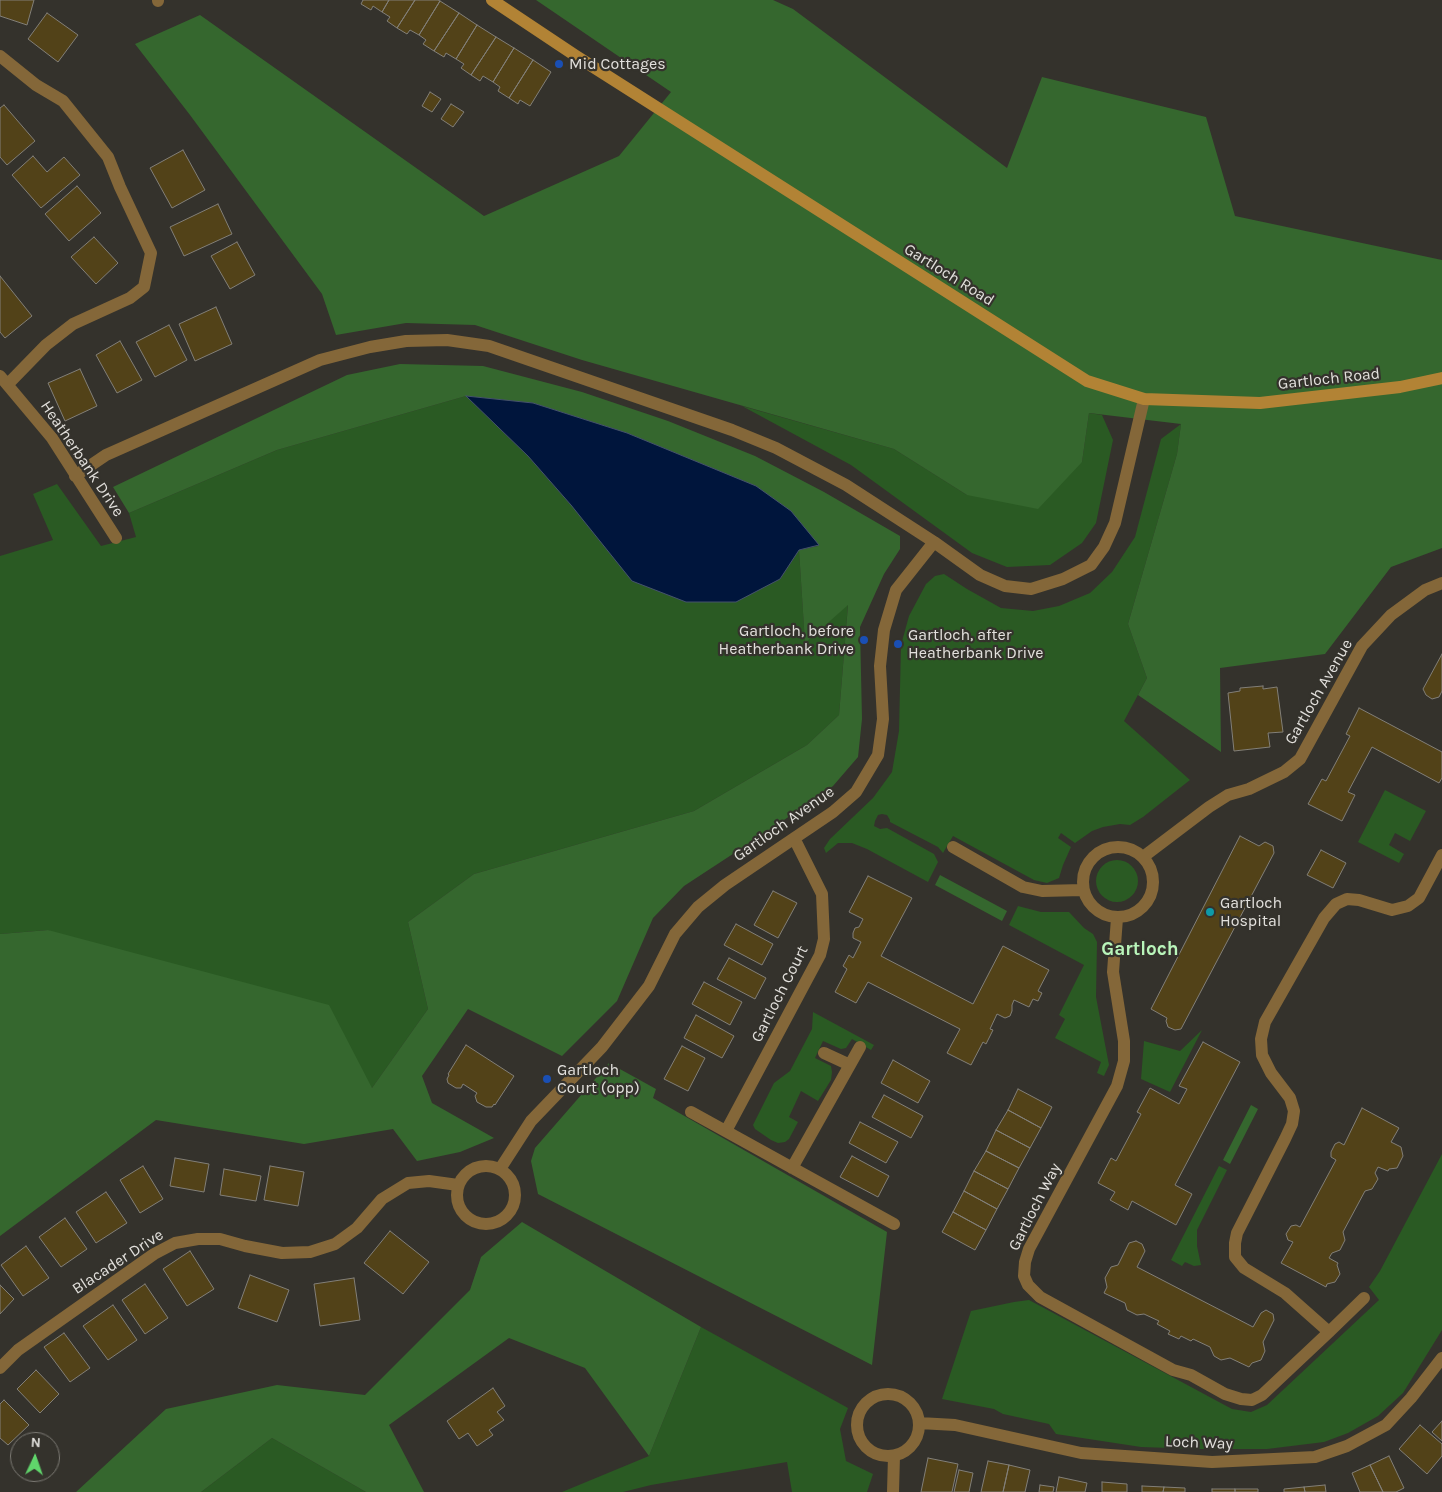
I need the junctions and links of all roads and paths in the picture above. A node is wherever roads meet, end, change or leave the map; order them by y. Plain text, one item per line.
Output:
1 (492, 0) edge
2 (0, 56) edge
3 (1442, 378) edge
4 (4, 380) edge
5 (1144, 398) junction
6 (75, 476) junction
7 (116, 538) dead end
8 (934, 542) junction
9 (1442, 583) edge
10 (794, 838) junction
11 (953, 847) dead end
12 (1442, 855) edge
13 (1143, 857) junction
14 (1083, 890) junction
15 (1118, 918) junction
16 (860, 1046) dead end
17 (824, 1053) dead end
18 (850, 1065) junction
19 (691, 1112) dead end
20 (726, 1131) junction
21 (792, 1168) junction
22 (500, 1169) junction
23 (458, 1185) junction
24 (894, 1224) dead end
25 (1364, 1298) dead end
26 (1330, 1332) junction
27 (1442, 1358) edge
28 (0, 1368) edge
29 (919, 1423) junction
30 (894, 1456) junction
31 (893, 1492) edge

1 - 5 main road, Gartloch Road
2 - 4 street
3 - 5 main road, Gartloch Road
4 - 6 street, Heatherbank Drive
5 - 8 street
6 - 7 street, Heatherbank Drive
6 - 8 street
8 - 10 street, Gartloch Avenue
9 - 13 street, Gartloch Avenue
10 - 20 street, Gartloch Court
10 - 22 street, Gartloch Avenue
11 - 14 street
12 - 26 street
13 - 14 street
13 - 15 street
14 - 15 street
15 - 26 street, Gartloch Way
16 - 18 street
17 - 18 street
18 - 21 street
19 - 20 street
20 - 21 street
21 - 24 street
22 - 23 street
22 - 23 street
23 - 28 street, Blacader Drive
25 - 26 street, Gartloch Way
27 - 29 street, Loch Way
29 - 30 street
29 - 30 street
30 - 31 street

